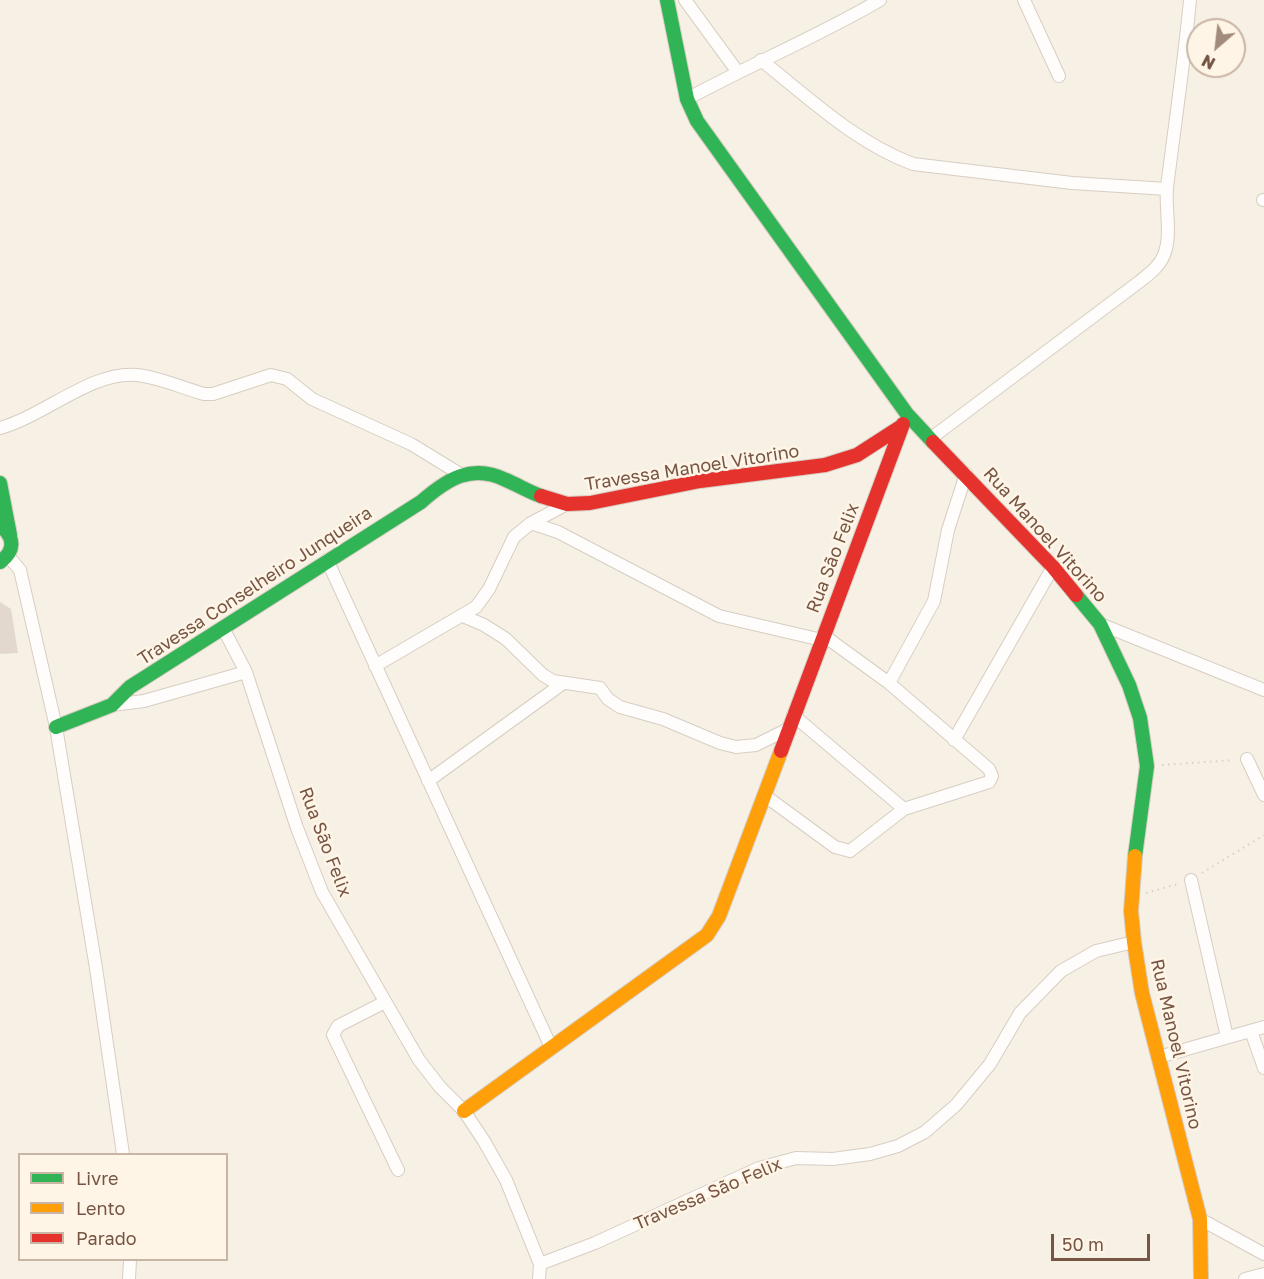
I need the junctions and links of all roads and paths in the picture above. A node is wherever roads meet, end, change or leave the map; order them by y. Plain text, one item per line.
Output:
1 (667, 0) edge
2 (685, 0) edge
3 (880, 0) edge
4 (1024, 0) edge
5 (1190, 0) edge
6 (761, 60) junction
7 (737, 71) junction
8 (1059, 76) dead end
9 (687, 99) junction
10 (1167, 189) junction
11 (905, 420) junction
12 (0, 428) edge
13 (930, 439) junction
14 (459, 474) junction
15 (966, 474) junction
16 (0, 483) edge
17 (567, 504) junction
18 (531, 523) junction
19 (5, 530) edge
20 (327, 560) junction
21 (3, 562) edge
22 (1053, 567) junction
23 (464, 616) junction
24 (1100, 624) junction
25 (224, 630) junction
26 (823, 637) junction
27 (375, 666) junction
28 (246, 672) junction
29 (889, 683) junction
30 (562, 684) junction
31 (1264, 690) edge
32 (112, 705) junction
33 (791, 722) junction
34 (56, 727) junction
35 (954, 740) junction
36 (1247, 759) joint
37 (1147, 766) junction
38 (428, 781) junction
39 (764, 795) junction
40 (1264, 795) edge
41 (904, 809) junction
42 (1191, 880) dead end
43 (1134, 942) junction
44 (385, 1002) junction
45 (1264, 1027) edge
46 (1251, 1031) junction
47 (1227, 1037) junction
48 (550, 1047) junction
49 (1159, 1057) junction
50 (1264, 1068) edge
51 (464, 1111) junction
52 (123, 1153) edge
53 (398, 1170) dead end
54 (1200, 1219) junction
55 (1264, 1254) edge
56 (130, 1261) edge
57 (540, 1264) junction
58 (1264, 1274) edge
59 (129, 1279) edge
60 (539, 1279) edge
61 (1201, 1279) edge
62 (1245, 1279) edge

1 - 9 street, Rua Manoel Vitorino
2 - 7 street
3 - 6 street
4 - 8 street
5 - 10 street
6 - 7 street
6 - 10 street
7 - 9 street
9 - 11 street, Rua Manoel Vitorino
10 - 13 street
11 - 13 street, Rua Manoel Vitorino
11 - 17 street, Travessa Manoel Vitorino
11 - 26 street, Rua São Felix
12 - 14 street
13 - 15 street, Rua Manoel Vitorino
14 - 17 street, Travessa Manoel Vitorino
14 - 20 street, Travessa Conselheiro Junqueira
15 - 22 street, Rua Manoel Vitorino
15 - 29 street
16 - 19 street
17 - 18 street
18 - 23 street
18 - 26 street
19 - 21 street
20 - 25 street, Travessa Conselheiro Junqueira
20 - 27 street
21 - 34 street
22 - 24 street, Rua Manoel Vitorino
22 - 35 street
23 - 27 street
23 - 30 street
24 - 31 street
24 - 37 street, Rua Manoel Vitorino
25 - 28 street, Rua São Felix
25 - 32 street, Travessa Conselheiro Junqueira
26 - 29 street
26 - 33 street, Rua São Felix
27 - 38 street
28 - 32 street, Travessa Conselheiro Junqueira
28 - 44 street, Rua São Felix
29 - 35 street
30 - 33 street
30 - 38 street
32 - 34 street, Travessa Conselheiro Junqueira
33 - 39 street, Rua São Felix
33 - 41 street
34 - 52 street
35 - 41 street
36 - 37 path
36 - 40 street
37 - 43 street, Rua Manoel Vitorino
38 - 48 street
39 - 41 street
39 - 48 street, Rua São Felix
42 - 47 street
43 - 49 street, Rua Manoel Vitorino
43 - 57 street, Travessa São Felix
44 - 51 street, Rua São Felix
44 - 53 street
45 - 46 street
46 - 47 street
46 - 50 street
47 - 49 street
48 - 51 street, Rua São Felix
49 - 54 street, Rua Manoel Vitorino
51 - 57 street, Rua São Felix
54 - 55 street
54 - 61 street, Rua Manoel Vitorino
56 - 59 street
57 - 60 street
58 - 62 street

